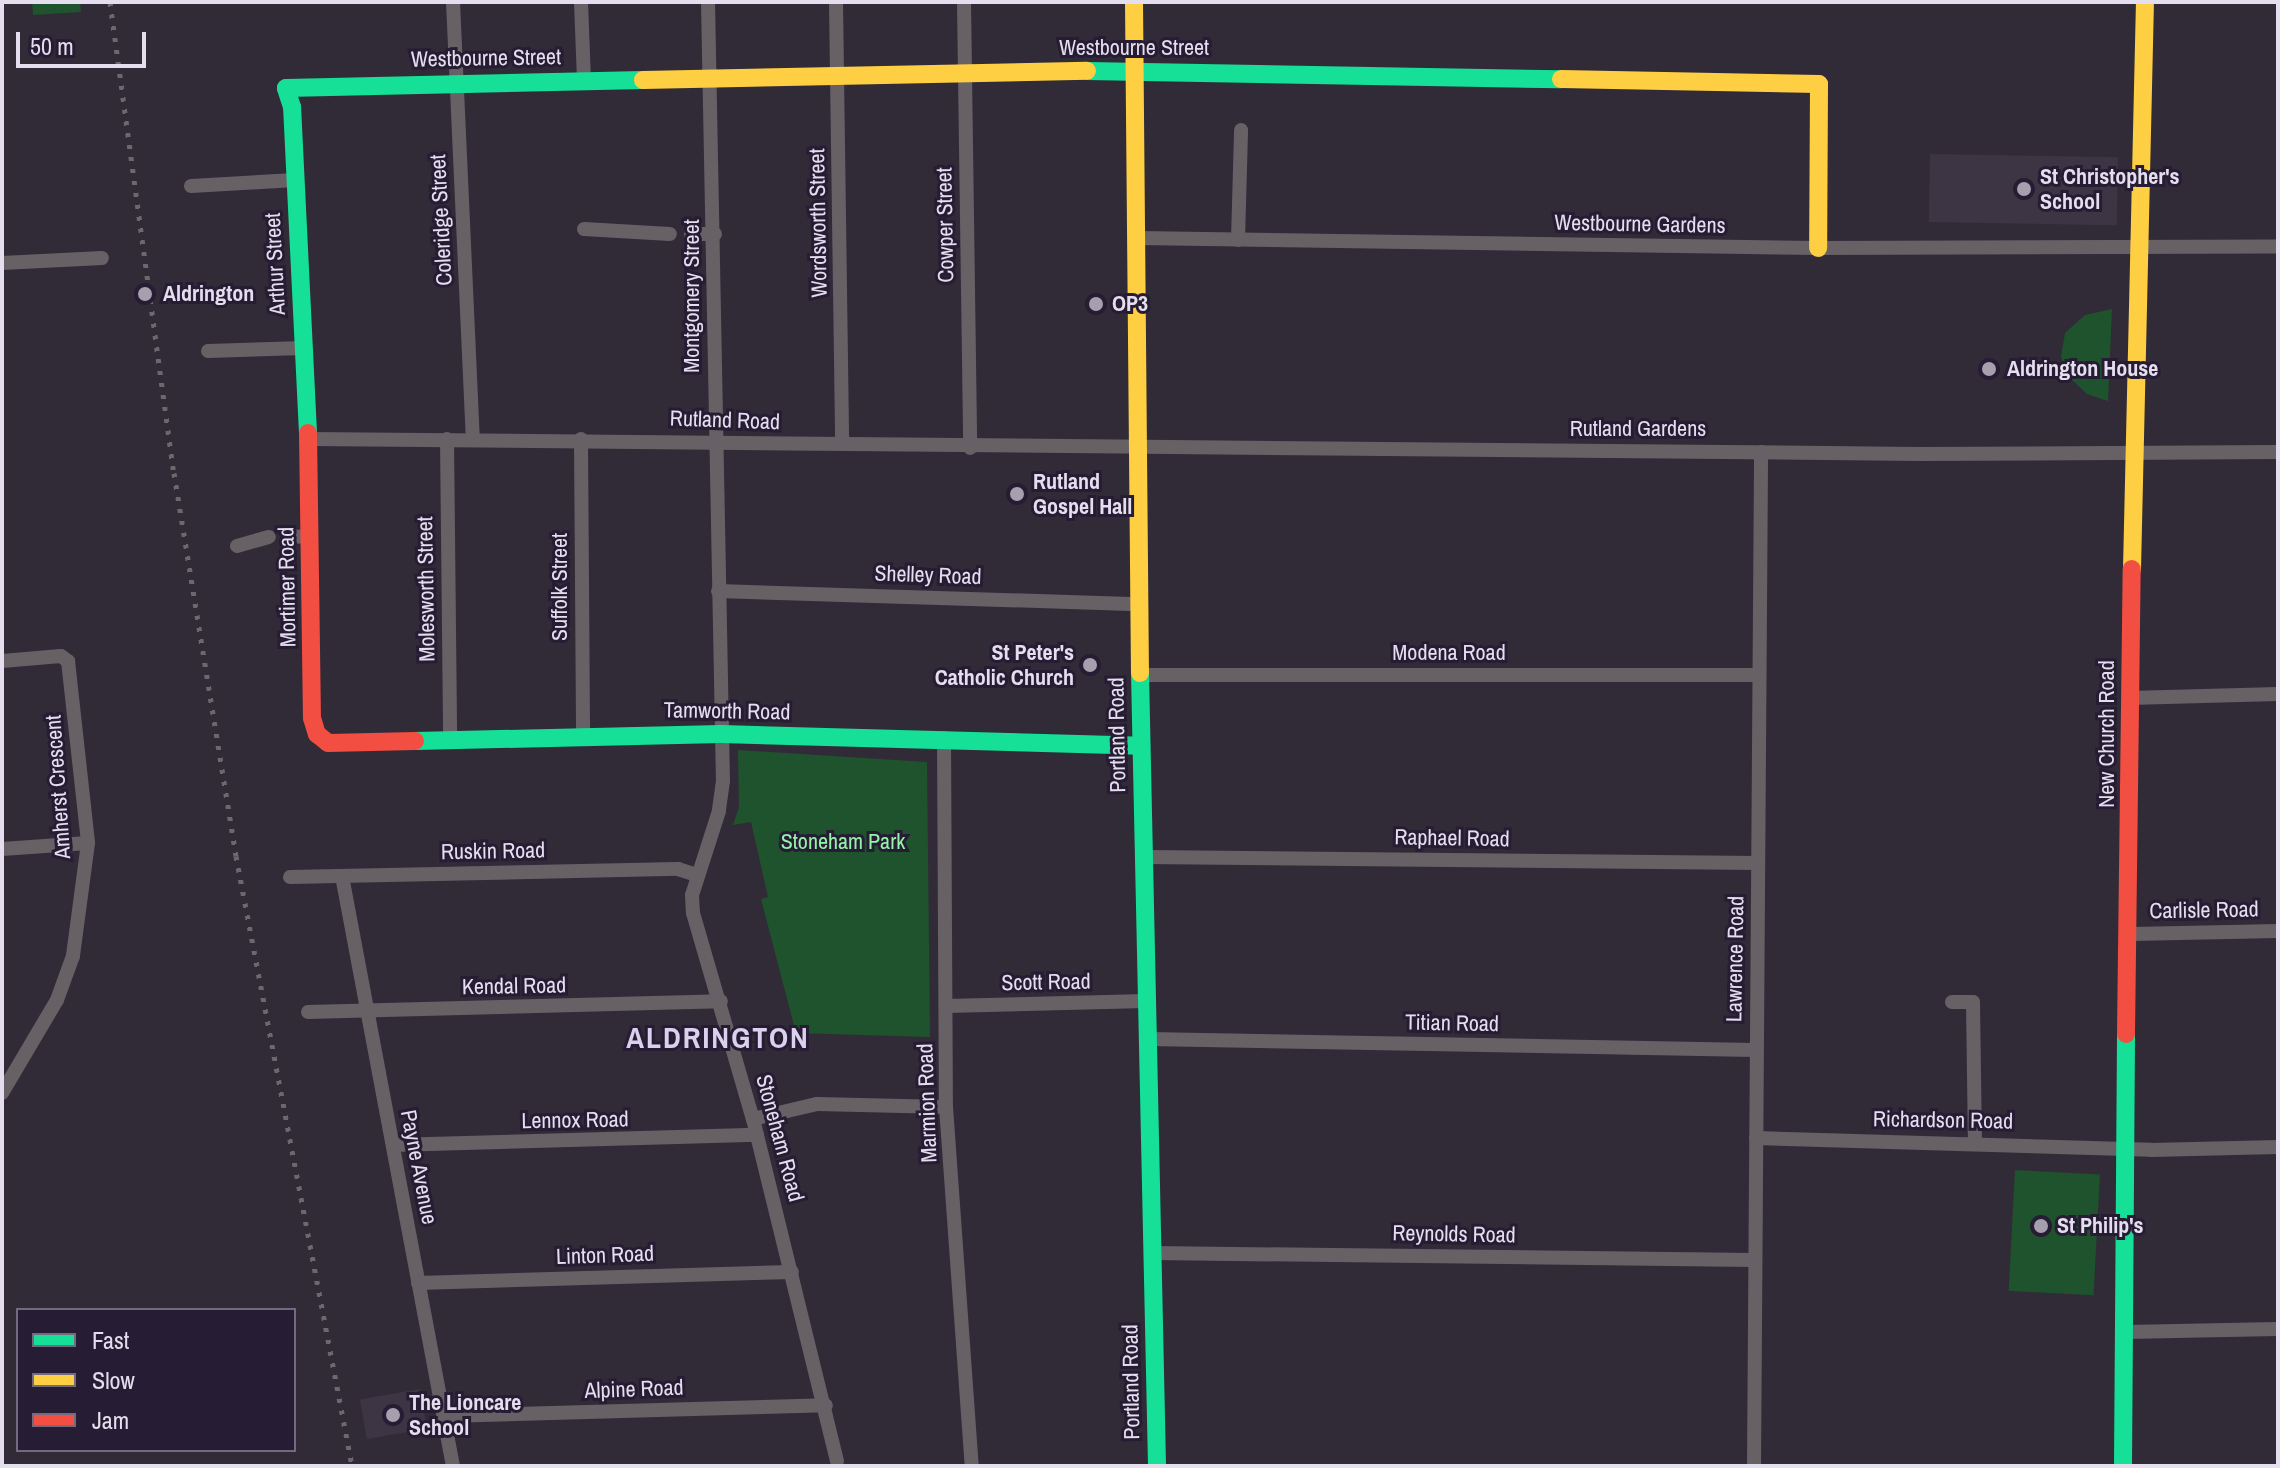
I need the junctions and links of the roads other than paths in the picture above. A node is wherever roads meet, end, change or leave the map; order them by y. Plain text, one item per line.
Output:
1 (453, 2) edge
2 (581, 2) edge
3 (708, 2) edge
4 (836, 2) edge
5 (964, 2) edge
6 (1134, 2) edge
7 (2145, 2) edge
8 (1136, 70) junction
9 (965, 73) junction
10 (838, 76) junction
11 (711, 78) junction
12 (584, 80) junction
13 (457, 81) junction
14 (286, 88) joint
15 (1241, 130) dead end
16 (295, 180) junction
17 (191, 186) dead end
18 (584, 229) dead end
19 (670, 234) dead end
20 (691, 234) dead end
21 (715, 234) junction
22 (1138, 238) junction
23 (1238, 240) junction
24 (2278, 246) edge
25 (1818, 248) junction
26 (2141, 249) junction
27 (102, 258) dead end
28 (2, 263) edge
29 (304, 348) junction
30 (208, 351) dead end
31 (473, 437) junction
32 (308, 439) junction
33 (447, 439) junction
34 (581, 439) junction
35 (714, 442) junction
36 (842, 443) junction
37 (970, 448) junction
38 (1139, 448) junction
39 (1761, 452) junction
40 (2278, 452) edge
41 (2136, 455) junction
42 (310, 536) junction
43 (269, 537) dead end
44 (291, 537) dead end
45 (237, 546) dead end
46 (718, 591) junction
47 (1138, 604) junction
48 (2, 661) edge
49 (1140, 675) junction
50 (1758, 675) junction
51 (2278, 694) edge
52 (2129, 698) junction
53 (317, 734) joint
54 (583, 734) junction
55 (721, 734) junction
56 (450, 738) junction
57 (944, 738) junction
58 (1141, 746) junction
59 (88, 843) junction
60 (2, 849) edge
61 (1145, 857) junction
62 (1758, 863) junction
63 (697, 875) junction
64 (342, 876) junction
65 (290, 877) dead end
66 (2278, 931) edge
67 (2131, 934) junction
68 (721, 1001) junction
69 (1146, 1001) junction
70 (1952, 1002) dead end
71 (946, 1006) junction
72 (308, 1012) dead end
73 (367, 1012) junction
74 (1148, 1039) junction
75 (1755, 1050) junction
76 (5, 1084) edge
77 (946, 1107) junction
78 (753, 1119) junction
79 (757, 1135) junction
80 (1756, 1138) junction
81 (1975, 1143) junction
82 (393, 1145) junction
83 (2278, 1147) edge
84 (2128, 1148) junction
85 (1153, 1253) junction
86 (1754, 1260) junction
87 (792, 1272) junction
88 (418, 1283) junction
89 (2278, 1329) edge
90 (2125, 1332) junction
91 (826, 1405) junction
92 (444, 1416) junction
93 (837, 1461) dead end
94 (453, 1466) edge
95 (972, 1466) edge
96 (1157, 1466) edge
97 (1754, 1466) edge
98 (2123, 1466) edge

1 - 13 street, Coleridge Street
2 - 12 street
3 - 11 street, Montgomery Street
4 - 10 street, Wordsworth Street
5 - 9 street, Cowper Street
6 - 8 street, Portland Road
7 - 26 street, New Church Road
8 - 9 street, Westbourne Street
8 - 22 street, Portland Road
8 - 25 street, Westbourne Street
9 - 10 street, Westbourne Street
9 - 37 street, Cowper Street
10 - 11 street, Westbourne Street
10 - 36 street, Wordsworth Street
11 - 12 street, Westbourne Street
11 - 21 street, Montgomery Street
12 - 13 street, Westbourne Street
13 - 14 street, Westbourne Street
13 - 31 street, Coleridge Street
14 - 16 street, Arthur Street
15 - 23 street
16 - 17 street
16 - 29 street, Arthur Street
18 - 19 street
20 - 21 street
21 - 35 street, Montgomery Street
22 - 23 street, Westbourne Gardens
22 - 38 street, Portland Road
23 - 25 street, Westbourne Gardens
24 - 26 street, Westbourne Gardens
25 - 26 street, Westbourne Gardens
26 - 41 street, New Church Road
27 - 28 street
29 - 30 street
29 - 32 street, Arthur Street
31 - 33 street, Rutland Road
31 - 34 street, Rutland Road
32 - 33 street, Rutland Road
32 - 42 street, Mortimer Road
33 - 56 street, Molesworth Street
34 - 35 street, Rutland Road
34 - 54 street, Suffolk Street
35 - 36 street, Rutland Road
35 - 46 street, Montgomery Street
36 - 37 street, Rutland Road
37 - 38 street, Rutland Road
38 - 39 street, Rutland Gardens
38 - 47 street, Portland Road
39 - 41 street, Rutland Gardens
39 - 50 street, Lawrence Road
40 - 41 street, Rutland Gardens
41 - 52 street, New Church Road
42 - 44 street
42 - 53 street, Mortimer Road
43 - 45 street
46 - 47 street, Shelley Road
46 - 55 street, Montgomery Street
47 - 49 street, Portland Road
48 - 59 street, Amherst Crescent
49 - 50 street, Modena Road
49 - 58 street, Portland Road
50 - 62 street, Lawrence Road
51 - 52 street
52 - 67 street, New Church Road
53 - 56 street, Tamworth Road
54 - 55 street, Tamworth Road
54 - 56 street, Tamworth Road
55 - 57 street, Tamworth Road
55 - 63 street, Stoneham Road
57 - 58 street, Tamworth Road
57 - 71 street, Marmion Road
58 - 61 street, Portland Road
59 - 60 street
59 - 76 street, Amherst Crescent
61 - 62 street, Raphael Road
61 - 69 street, Portland Road
62 - 75 street, Lawrence Road
63 - 64 street, Ruskin Road
63 - 68 street, Stoneham Road
64 - 65 street, Ruskin Road
64 - 73 street, Payne Avenue
66 - 67 street, Carlisle Road
67 - 84 street, New Church Road
68 - 73 street, Kendal Road
68 - 78 street, Stoneham Road
69 - 71 street, Scott Road
69 - 74 street, Portland Road
70 - 81 street
71 - 77 street, Marmion Road
72 - 73 street, Kendal Road
73 - 82 street, Payne Avenue
74 - 75 street, Titian Road
74 - 85 street, Portland Road
75 - 80 street, Lawrence Road
77 - 78 street
77 - 95 street, Marmion Road
78 - 79 street, Stoneham Road
79 - 82 street, Lennox Road
79 - 87 street, Stoneham Road
80 - 81 street, Richardson Road
80 - 86 street, Lawrence Road
81 - 84 street, Richardson Road
82 - 88 street, Payne Avenue
83 - 84 street, Richardson Road
84 - 90 street, New Church Road
85 - 86 street, Reynolds Road
85 - 96 street, Portland Road
86 - 97 street, Lawrence Road
87 - 88 street, Linton Road
87 - 91 street, Stoneham Road
88 - 92 street, Payne Avenue
89 - 90 street
90 - 98 street, New Church Road
91 - 92 street, Alpine Road
91 - 93 street, Stoneham Road
92 - 94 street, Payne Avenue

